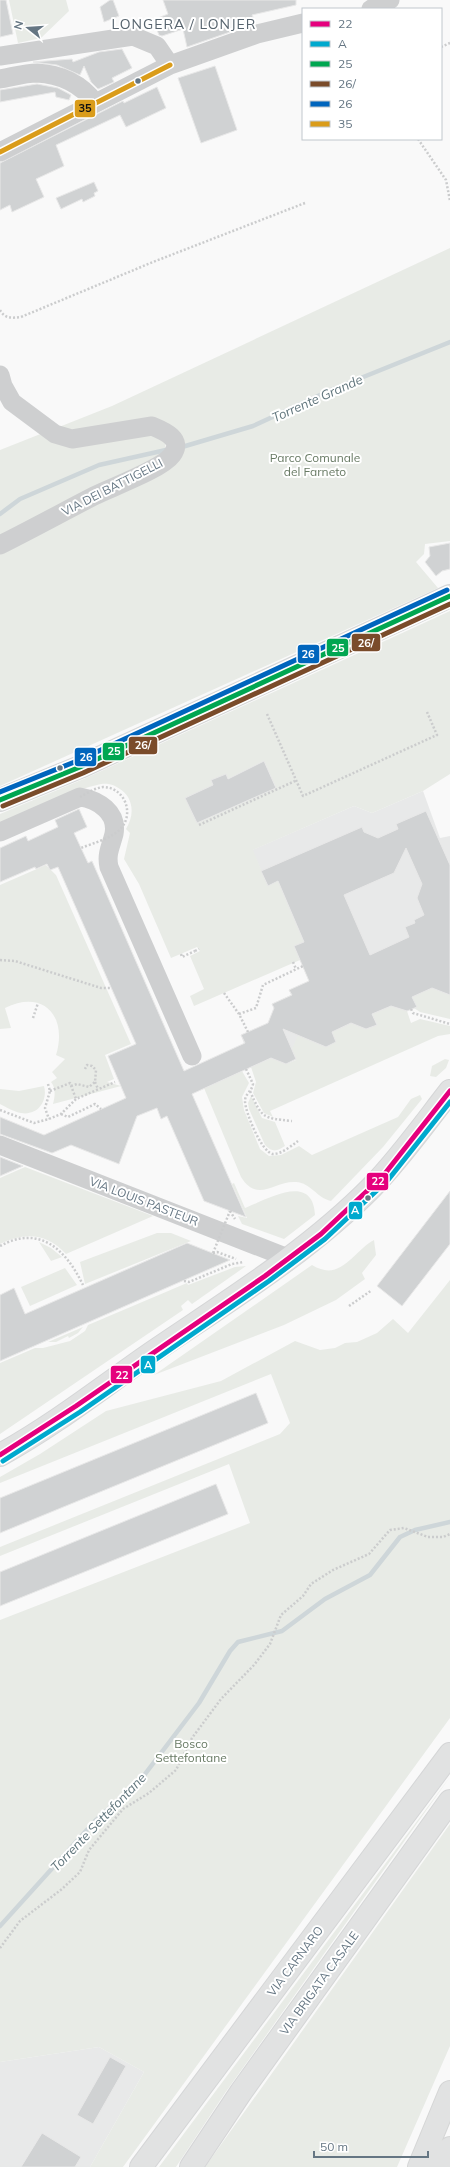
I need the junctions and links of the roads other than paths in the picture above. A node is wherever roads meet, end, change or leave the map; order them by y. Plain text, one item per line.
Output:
1 (390, 0) edge
2 (373, 8) edge
3 (302, 23) edge
4 (0, 56) edge
5 (170, 65) junction
6 (0, 79) edge
7 (95, 103) junction
8 (0, 152) edge
9 (0, 375) edge
10 (0, 545) edge
11 (450, 596) edge
12 (0, 800) edge
13 (0, 832) edge
14 (192, 1056) dead end
15 (450, 1091) edge
16 (0, 1145) edge
17 (288, 1258) junction
18 (0, 1455) edge
19 (450, 1754) edge
20 (450, 1801) edge
21 (450, 2092) edge
22 (450, 2102) edge
23 (450, 2148) edge
24 (450, 2153) edge
25 (141, 2167) edge
26 (191, 2167) edge
27 (419, 2167) edge
28 (442, 2167) edge

1 - 2 street
3 - 5 street
4 - 5 street
5 - 7 street
6 - 7 street
7 - 8 street
9 - 10 street, VIA DEI BATTIGELLI
11 - 12 main road
13 - 14 street
15 - 17 main road
16 - 17 street, VIA LOUIS PASTEUR
17 - 18 main road
19 - 25 main road, VIA CARNARO
20 - 26 main road, VIA BRIGATA CASALE
21 - 27 main road
22 - 27 main road
23 - 28 main road
24 - 28 main road

